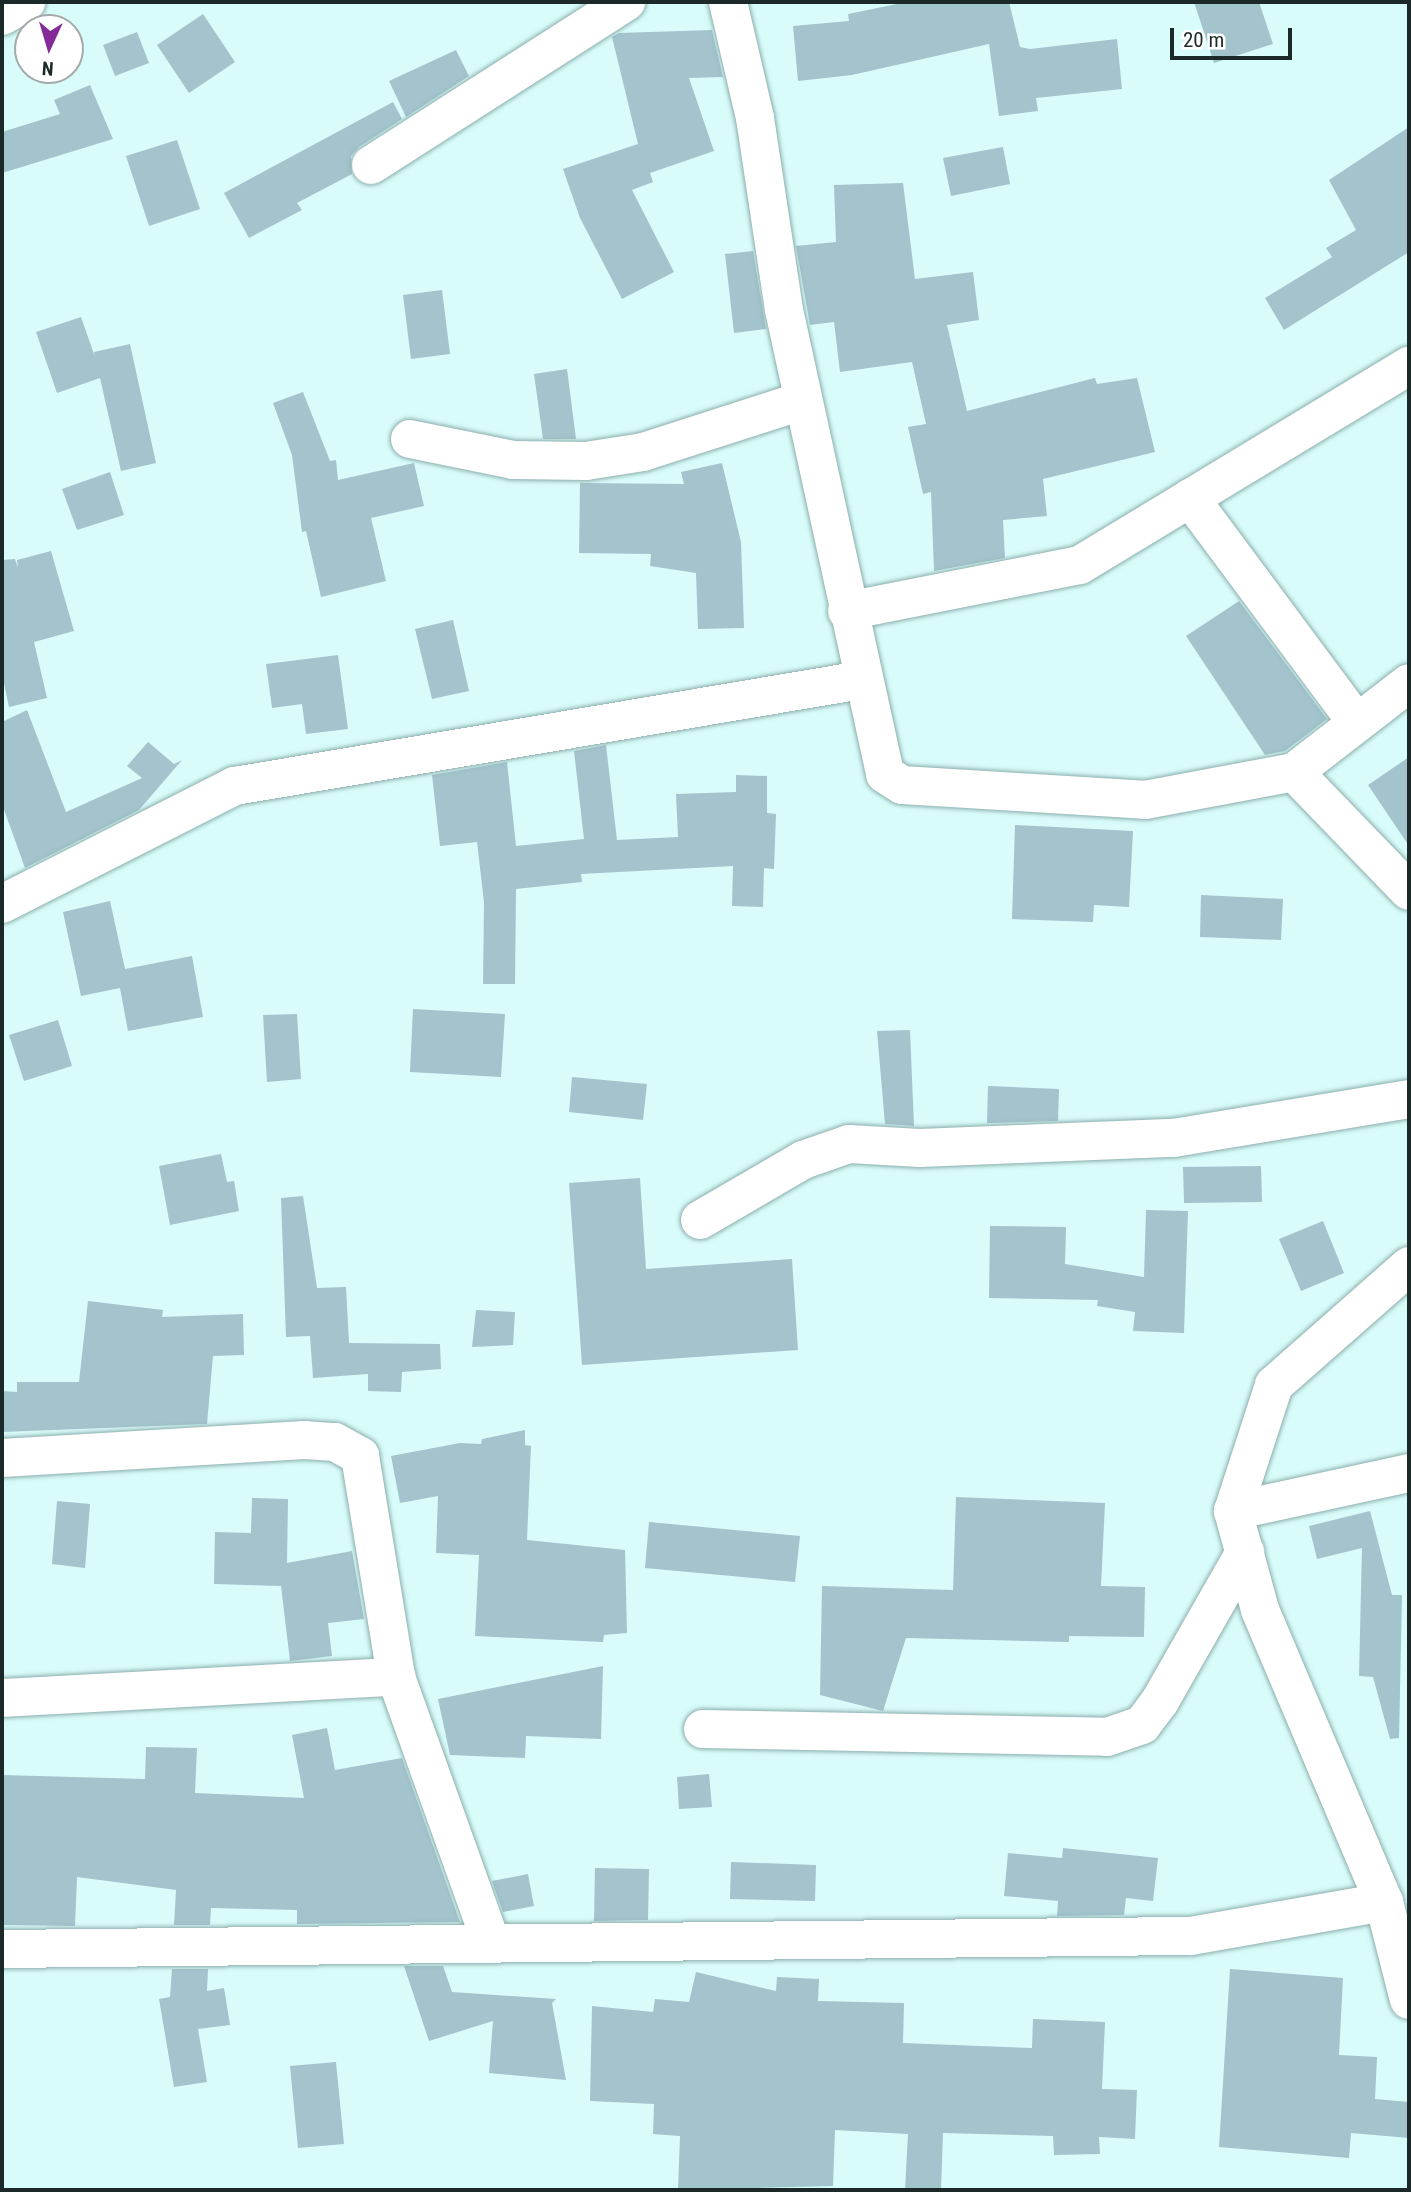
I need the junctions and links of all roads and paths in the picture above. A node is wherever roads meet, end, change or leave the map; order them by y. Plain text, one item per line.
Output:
1 (26, 2) edge
2 (626, 2) edge
3 (728, 2) edge
4 (2, 16) edge
5 (371, 165) dead end
6 (1409, 366) edge
7 (802, 401) junction
8 (410, 439) dead end
9 (1190, 498) junction
10 (847, 611) junction
11 (862, 680) junction
12 (1409, 683) edge
13 (1357, 723) junction
14 (1294, 772) junction
15 (1409, 891) edge
16 (2, 904) edge
17 (1409, 1099) edge
18 (700, 1220) dead end
19 (1409, 1266) edge
20 (2, 1458) edge
21 (1409, 1473) edge
22 (1233, 1511) junction
23 (1245, 1552) junction
24 (396, 1677) junction
25 (2, 1698) edge
26 (703, 1730) dead end
27 (1384, 1902) junction
28 (491, 1943) junction
29 (2, 1948) edge
30 (1409, 2000) edge

1 - 4 street
2 - 5 street
3 - 7 street
6 - 9 street
7 - 8 street
7 - 10 street
9 - 10 street
9 - 13 street
10 - 11 street
11 - 14 street
11 - 16 street
12 - 13 street
13 - 14 street
14 - 15 street
17 - 18 street
19 - 22 street
20 - 24 street
21 - 22 street
22 - 23 street
23 - 26 street
23 - 27 street
24 - 25 street
24 - 28 street
27 - 28 street
27 - 30 street
28 - 29 street

